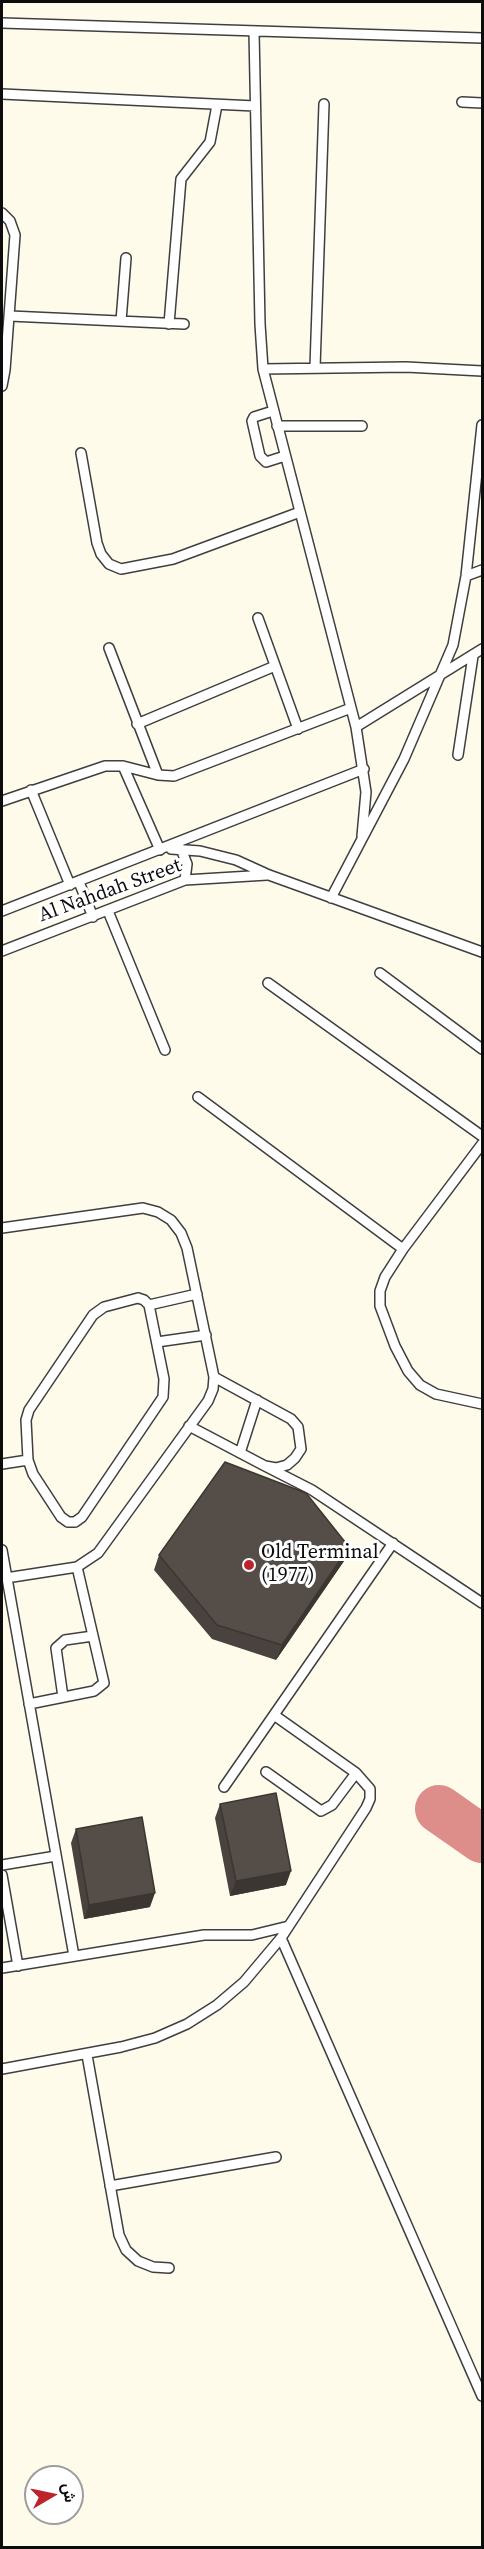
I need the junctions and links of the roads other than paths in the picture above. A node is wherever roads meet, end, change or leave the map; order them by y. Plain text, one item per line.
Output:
1 (2, 23) edge
2 (254, 32) junction
3 (483, 38) edge
4 (2, 94) edge
5 (462, 102) dead end
6 (483, 103) edge
7 (324, 104) dead end
8 (217, 105) junction
9 (255, 106) junction
10 (2, 213) edge
11 (126, 258) dead end
12 (10, 316) junction
13 (121, 321) junction
14 (169, 324) junction
15 (184, 324) dead end
16 (315, 368) junction
17 (264, 369) junction
18 (483, 371) edge
19 (2, 386) edge
20 (273, 411) junction
21 (483, 425) edge
22 (277, 426) junction
23 (362, 426) dead end
24 (81, 453) dead end
25 (285, 456) junction
26 (300, 512) junction
27 (483, 570) edge
28 (466, 576) junction
29 (258, 618) dead end
30 (109, 648) dead end
31 (483, 649) edge
32 (472, 656) junction
33 (275, 666) junction
34 (439, 677) junction
35 (351, 708) junction
36 (138, 724) junction
37 (356, 727) junction
38 (298, 729) junction
39 (458, 755) dead end
40 (123, 766) junction
41 (364, 769) junction
42 (158, 776) junction
43 (31, 790) junction
44 (2, 801) edge
45 (362, 836) junction
46 (163, 849) junction
47 (181, 849) junction
48 (269, 875) junction
49 (185, 880) junction
50 (74, 883) junction
51 (331, 898) junction
52 (2, 911) edge
53 (108, 911) junction
54 (93, 917) junction
55 (2, 951) edge
56 (483, 952) edge
57 (380, 973) dead end
58 (268, 983) dead end
59 (483, 1049) edge
60 (165, 1050) dead end
61 (198, 1097) dead end
62 (483, 1136) edge
63 (483, 1144) edge
64 (2, 1228) edge
65 (403, 1249) junction
66 (197, 1294) junction
67 (148, 1305) junction
68 (206, 1335) junction
69 (157, 1342) junction
70 (214, 1377) junction
71 (257, 1400) junction
72 (483, 1404) edge
73 (189, 1426) junction
74 (240, 1453) junction
75 (28, 1460) junction
76 (2, 1464) edge
77 (265, 1466) junction
78 (393, 1544) junction
79 (2, 1550) edge
80 (77, 1567) junction
81 (6, 1578) junction
82 (483, 1603) edge
83 (93, 1636) junction
84 (63, 1697) junction
85 (29, 1704) junction
86 (274, 1715) junction
87 (266, 1772) dead end
88 (356, 1773) junction
89 (224, 1787) dead end
90 (56, 1856) junction
91 (2, 1865) edge
92 (2, 1875) edge
93 (289, 1926) junction
94 (281, 1938) junction
95 (74, 1956) junction
96 (18, 1966) junction
97 (2, 1968) edge
98 (87, 2055) junction
99 (2, 2069) edge
100 (276, 2157) dead end
101 (110, 2186) junction
102 (169, 2268) dead end
103 (483, 2396) edge

1 - 2 lane
2 - 3 lane
2 - 9 lane
4 - 8 lane
5 - 6 lane
7 - 16 lane
8 - 9 lane
8 - 14 lane
9 - 17 lane
10 - 12 lane
11 - 13 lane
12 - 13 lane
12 - 19 lane
13 - 14 lane
14 - 15 lane
16 - 17 lane
16 - 18 lane
17 - 20 lane
20 - 22 lane
20 - 25 lane
21 - 28 lane
22 - 23 lane
22 - 25 lane
24 - 26 lane
25 - 26 lane
26 - 35 lane
27 - 28 lane
28 - 34 lane
29 - 33 lane
30 - 36 lane
31 - 32 lane
32 - 34 lane
32 - 39 lane
33 - 36 lane
33 - 38 lane
34 - 37 lane
34 - 45 lane
35 - 37 lane
35 - 38 lane
36 - 42 lane
37 - 41 lane
38 - 42 lane
40 - 42 lane
40 - 43 lane
40 - 46 lane
41 - 45 lane
41 - 46 lane, Al Nahdah Street
43 - 44 lane
43 - 50 lane
45 - 51 lane
46 - 47 lane
46 - 50 lane, Al Nahdah Street
47 - 48 lane
47 - 49 lane
48 - 49 lane, Al Nahdah Street
48 - 51 lane
49 - 53 lane, Al Nahdah Street
50 - 52 lane, Al Nahdah Street
50 - 54 lane
51 - 56 lane
53 - 54 lane, Al Nahdah Street
53 - 60 lane
54 - 55 lane, Al Nahdah Street
57 - 59 lane
58 - 62 lane
61 - 65 lane
63 - 65 lane
64 - 66 lane
65 - 72 lane
66 - 67 lane
66 - 68 lane
67 - 69 lane
67 - 75 lane
68 - 69 lane
68 - 70 lane
69 - 75 lane
70 - 71 lane
70 - 73 lane
71 - 74 lane
71 - 77 lane
73 - 74 lane
73 - 80 lane
74 - 77 lane
75 - 76 lane
77 - 78 lane
78 - 82 lane
78 - 86 lane
79 - 81 lane
80 - 81 lane
80 - 83 lane
81 - 85 lane
83 - 84 lane
83 - 84 lane
84 - 85 lane
85 - 90 lane
86 - 88 lane
86 - 89 lane
87 - 88 lane
88 - 93 lane
90 - 91 lane
90 - 95 lane
92 - 96 lane
93 - 94 lane
93 - 95 lane
94 - 98 lane
94 - 103 lane
95 - 96 lane
96 - 97 lane
98 - 99 lane
98 - 101 lane
100 - 101 lane
101 - 102 lane

